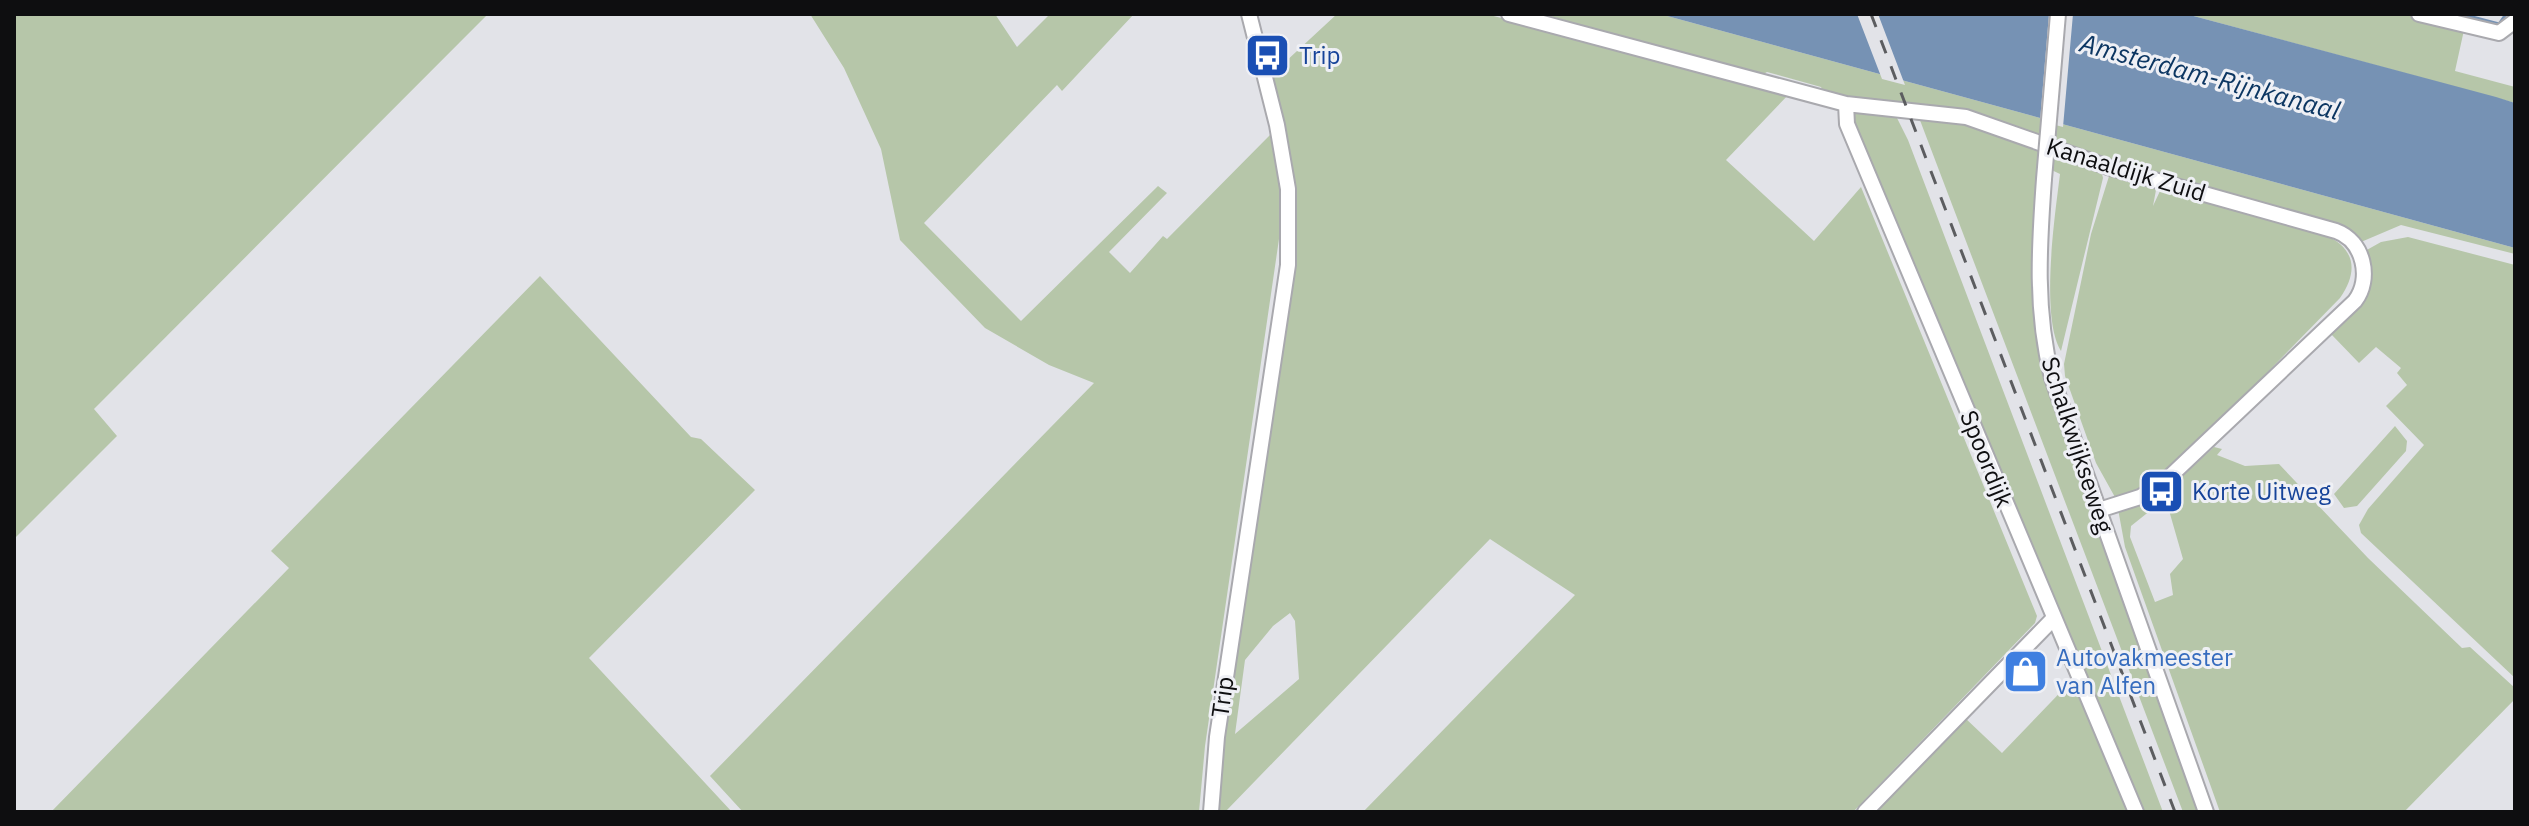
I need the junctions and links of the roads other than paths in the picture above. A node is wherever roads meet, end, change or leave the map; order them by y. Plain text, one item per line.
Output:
1 (1249, 14) edge
2 (1509, 14) edge
3 (2058, 14) edge
4 (2419, 14) edge
5 (2515, 21) edge
6 (1846, 104) junction
7 (2099, 510) junction
8 (2052, 620) junction
9 (1211, 812) edge
10 (1865, 812) edge
11 (2136, 812) edge
12 (2206, 812) edge

1 - 9 street, Trip
2 - 6 street, Kanaaldijk Zuid
3 - 7 street, Schalkwijkseweg, bridge
4 - 5 street
6 - 7 street, Kanaaldijk Zuid
6 - 8 street, Spoordijk
7 - 12 street, Schalkwijkseweg
8 - 10 street
8 - 11 street, Spoordijk

